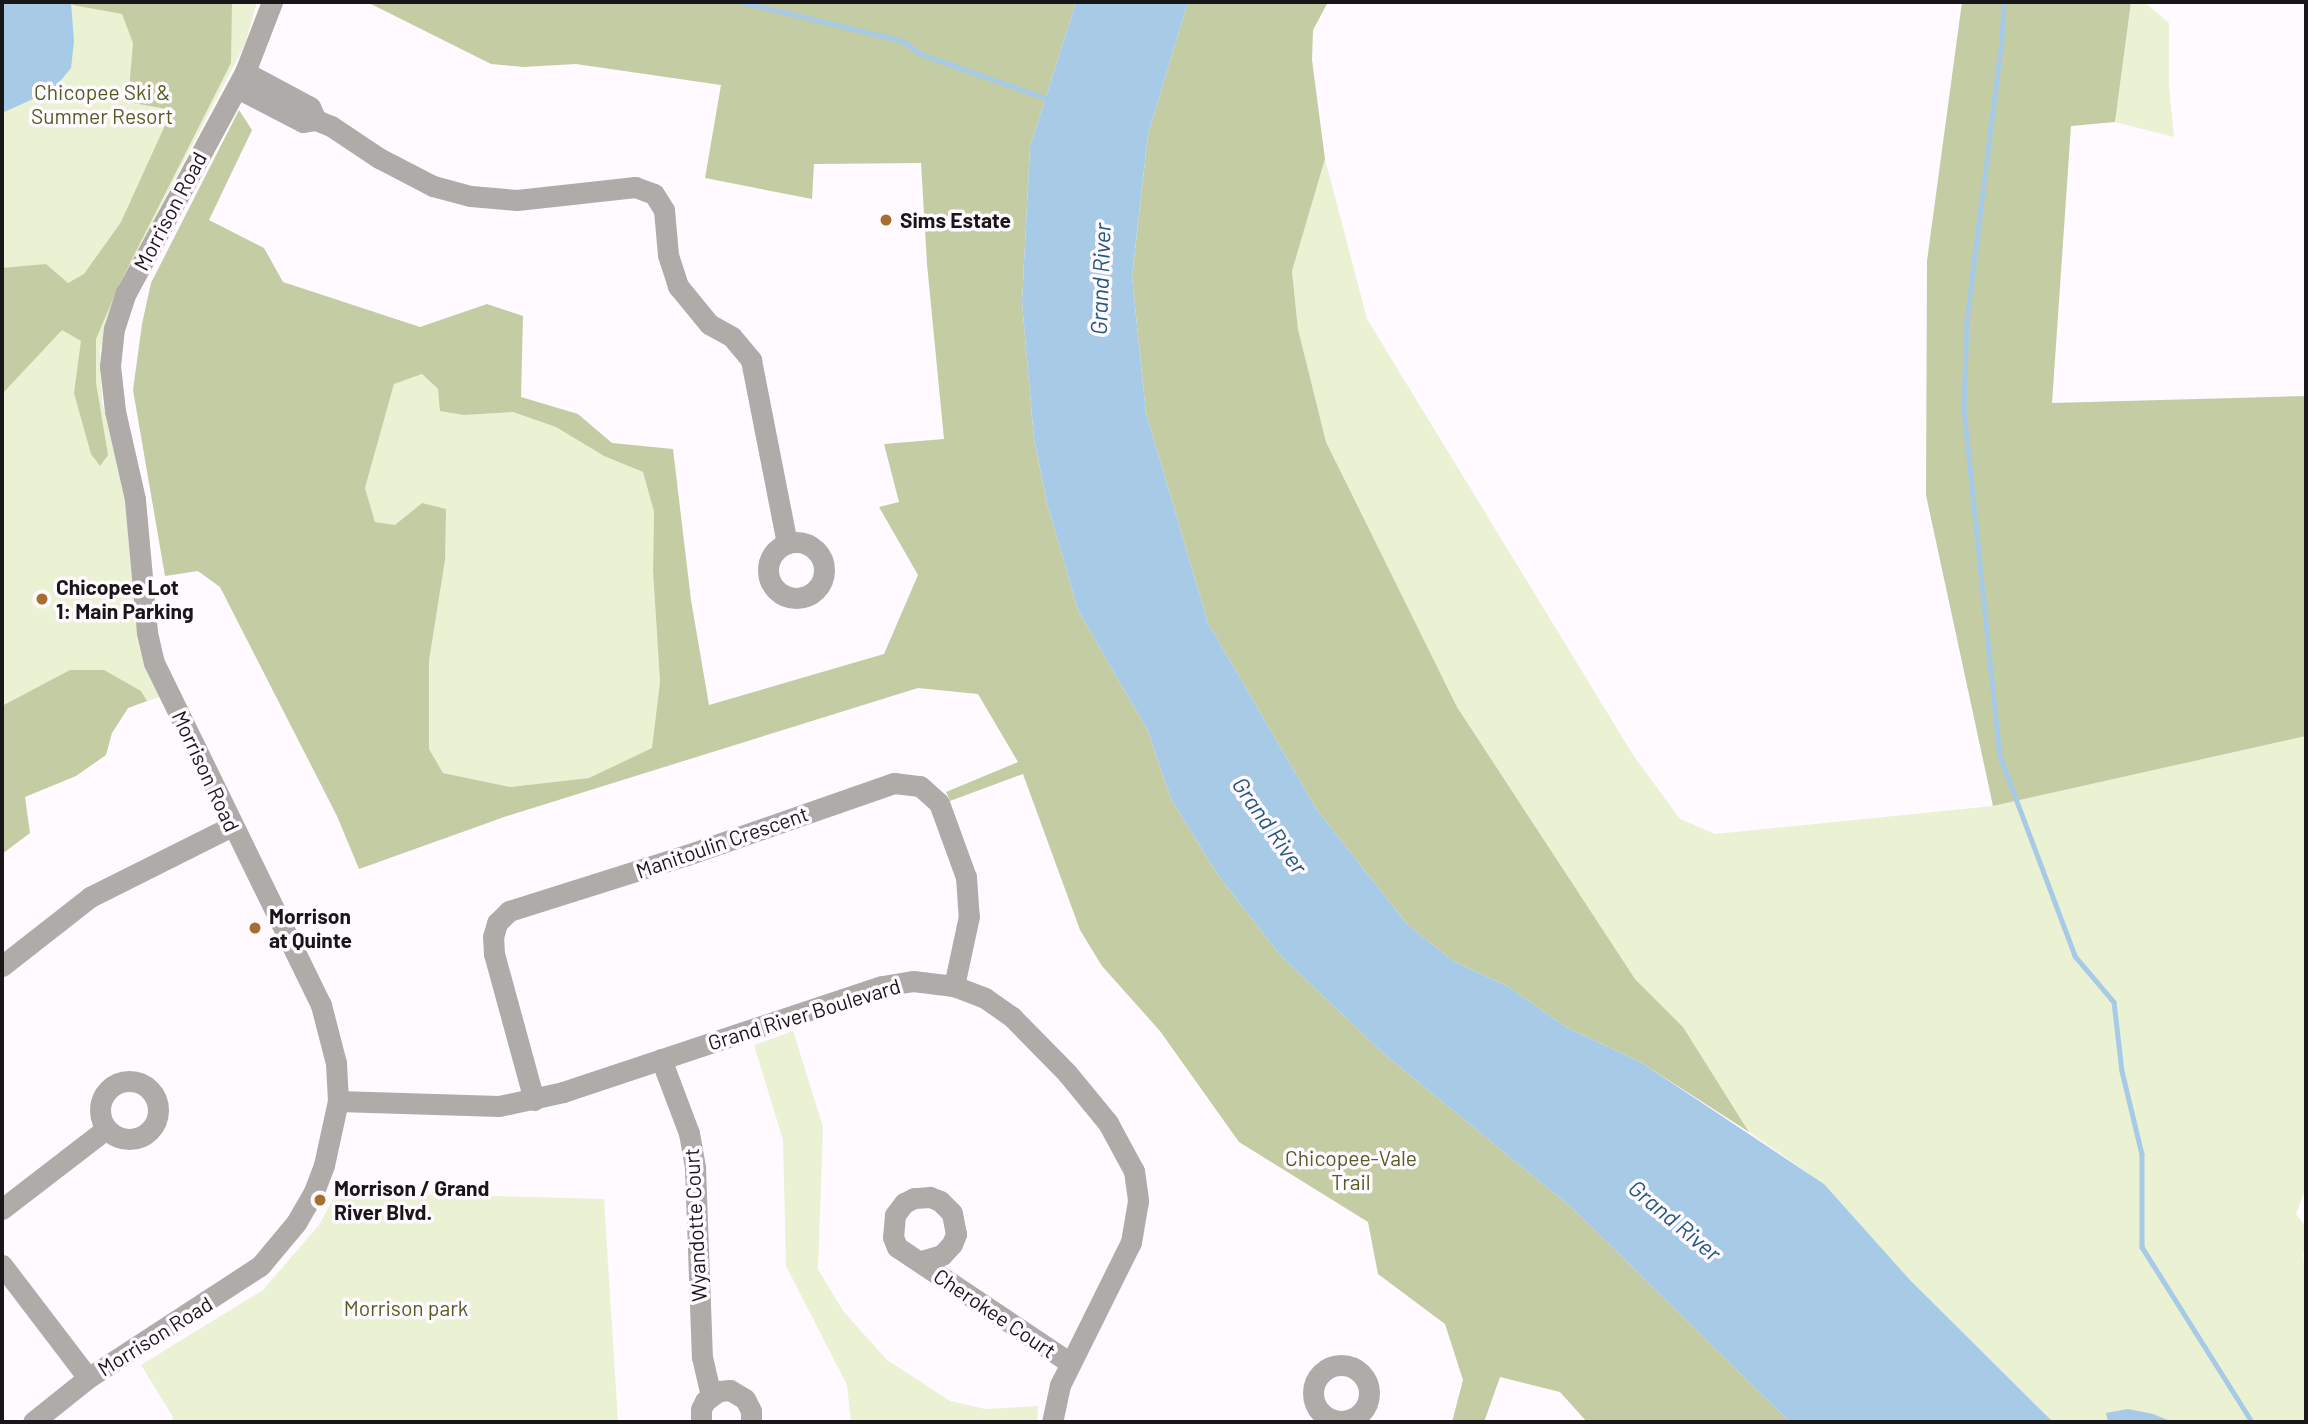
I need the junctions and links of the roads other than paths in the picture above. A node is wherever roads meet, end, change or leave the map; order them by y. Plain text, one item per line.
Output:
1 (272, 2) edge
2 (241, 80) junction
3 (787, 543) dead end
4 (232, 826) junction
5 (2, 966) edge
6 (954, 986) junction
7 (661, 1059) junction
8 (534, 1100) junction
9 (338, 1101) junction
10 (106, 1129) dead end
11 (2, 1209) edge
12 (921, 1261) dead end
13 (2, 1265) edge
14 (1070, 1363) junction
15 (88, 1378) junction
16 (711, 1395) junction
17 (33, 1422) edge
18 (701, 1422) edge
19 (751, 1422) edge
20 (1052, 1422) edge

1 - 2 street, Morrison Road
2 - 3 street
2 - 4 street, Morrison Road
4 - 5 street
4 - 9 street, Morrison Road
6 - 7 street, Grand River Boulevard
6 - 8 street, Manitoulin Crescent
6 - 14 street, Grand River Boulevard
7 - 8 street, Grand River Boulevard
7 - 16 street, Wyandotte Court
8 - 9 street, Grand River Boulevard
9 - 15 street, Morrison Road
10 - 11 street
12 - 14 street, Cherokee Court
13 - 15 street
14 - 20 street, Grand River Boulevard
15 - 17 street, Morrison Road
16 - 18 street
16 - 19 street

